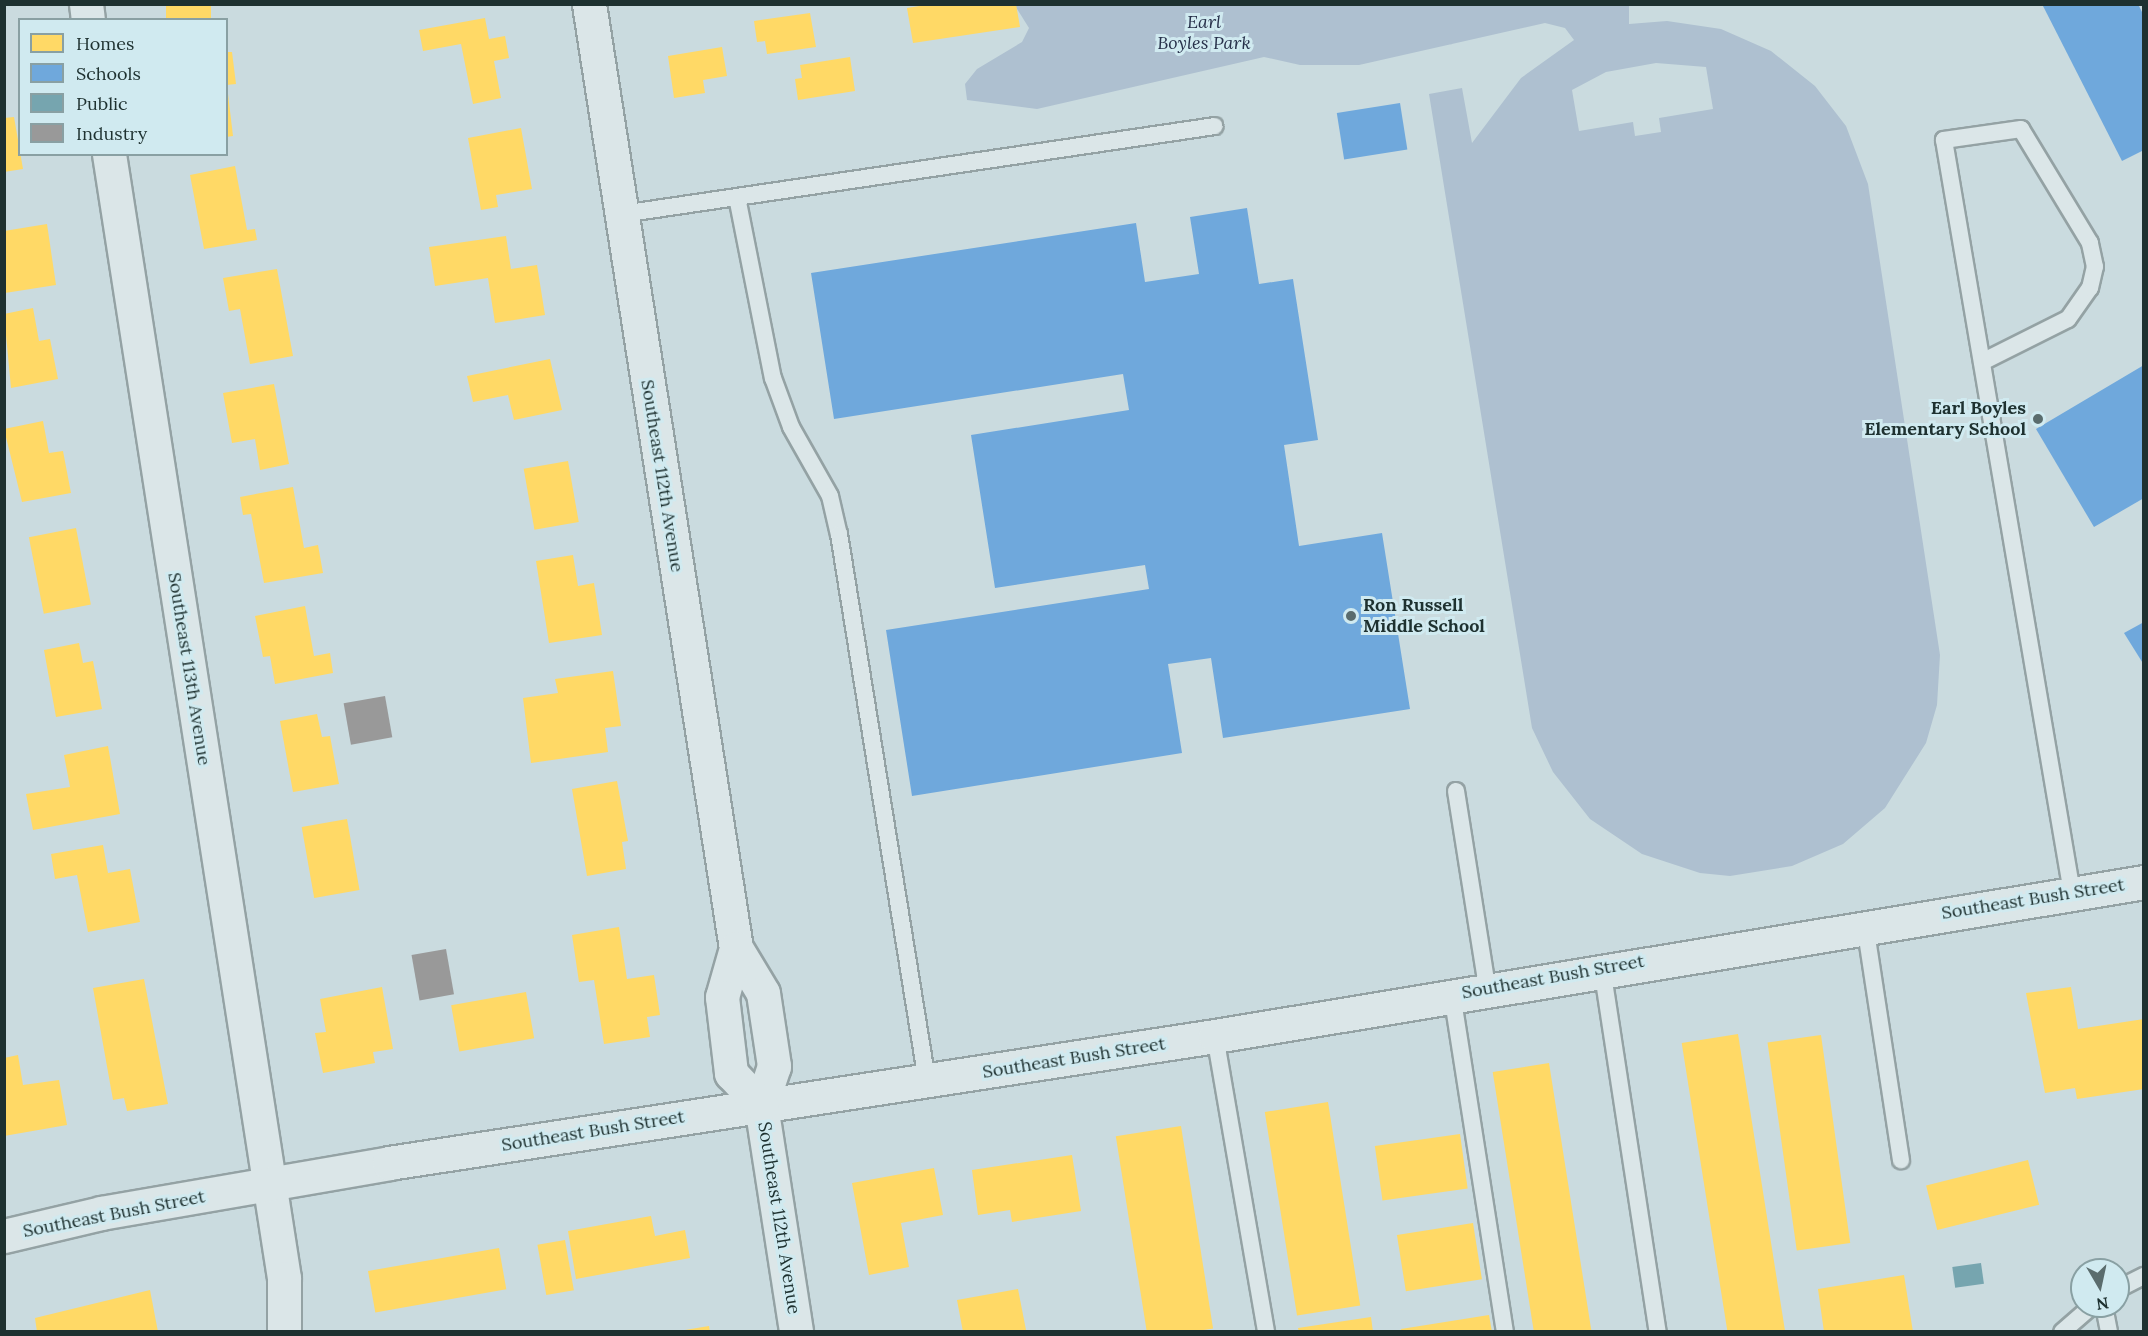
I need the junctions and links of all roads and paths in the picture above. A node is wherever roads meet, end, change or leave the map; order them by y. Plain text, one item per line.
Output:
1 (589, 4) edge
2 (1215, 126) dead end
3 (109, 156) edge
4 (737, 198) junction
5 (622, 214) junction
6 (1982, 362) junction
7 (1456, 791) dead end
8 (2144, 882) edge
9 (2072, 893) junction
10 (1865, 925) junction
11 (736, 948) junction
12 (1602, 968) junction
13 (1487, 987) junction
14 (1452, 994) junction
15 (1215, 1036) junction
16 (927, 1081) junction
17 (761, 1105) junction
18 (1901, 1160) dead end
19 (269, 1184) junction
20 (4, 1236) edge
21 (2144, 1276) edge
22 (2130, 1283) edge
23 (2078, 1318) edge
24 (284, 1332) edge
25 (796, 1332) edge
26 (1266, 1332) edge
27 (1505, 1332) edge
28 (1658, 1332) edge
29 (2062, 1332) edge

1 - 5 street, Southeast 112th Avenue
2 - 4 lane
3 - 19 street, Southeast 113th Avenue
4 - 5 lane
4 - 16 lane
5 - 11 street, Southeast 112th Avenue
6 - 6 lane
6 - 9 lane
7 - 13 lane
8 - 9 street, Southeast Bush Street
9 - 10 street, Southeast Bush Street
10 - 12 street, Southeast Bush Street
10 - 18 lane
11 - 17 street, Southeast 112th Avenue
11 - 17 street, Southeast 112th Avenue
12 - 13 street, Southeast Bush Street
12 - 28 lane
13 - 14 street, Southeast Bush Street
14 - 15 street, Southeast Bush Street
14 - 27 lane
15 - 16 street, Southeast Bush Street
15 - 26 lane
16 - 17 street, Southeast Bush Street
17 - 19 street, Southeast Bush Street
17 - 25 street, Southeast 112th Avenue
19 - 20 street, Southeast Bush Street
19 - 24 street, Southeast 113th Avenue
21 - 22 lane
23 - 29 lane

